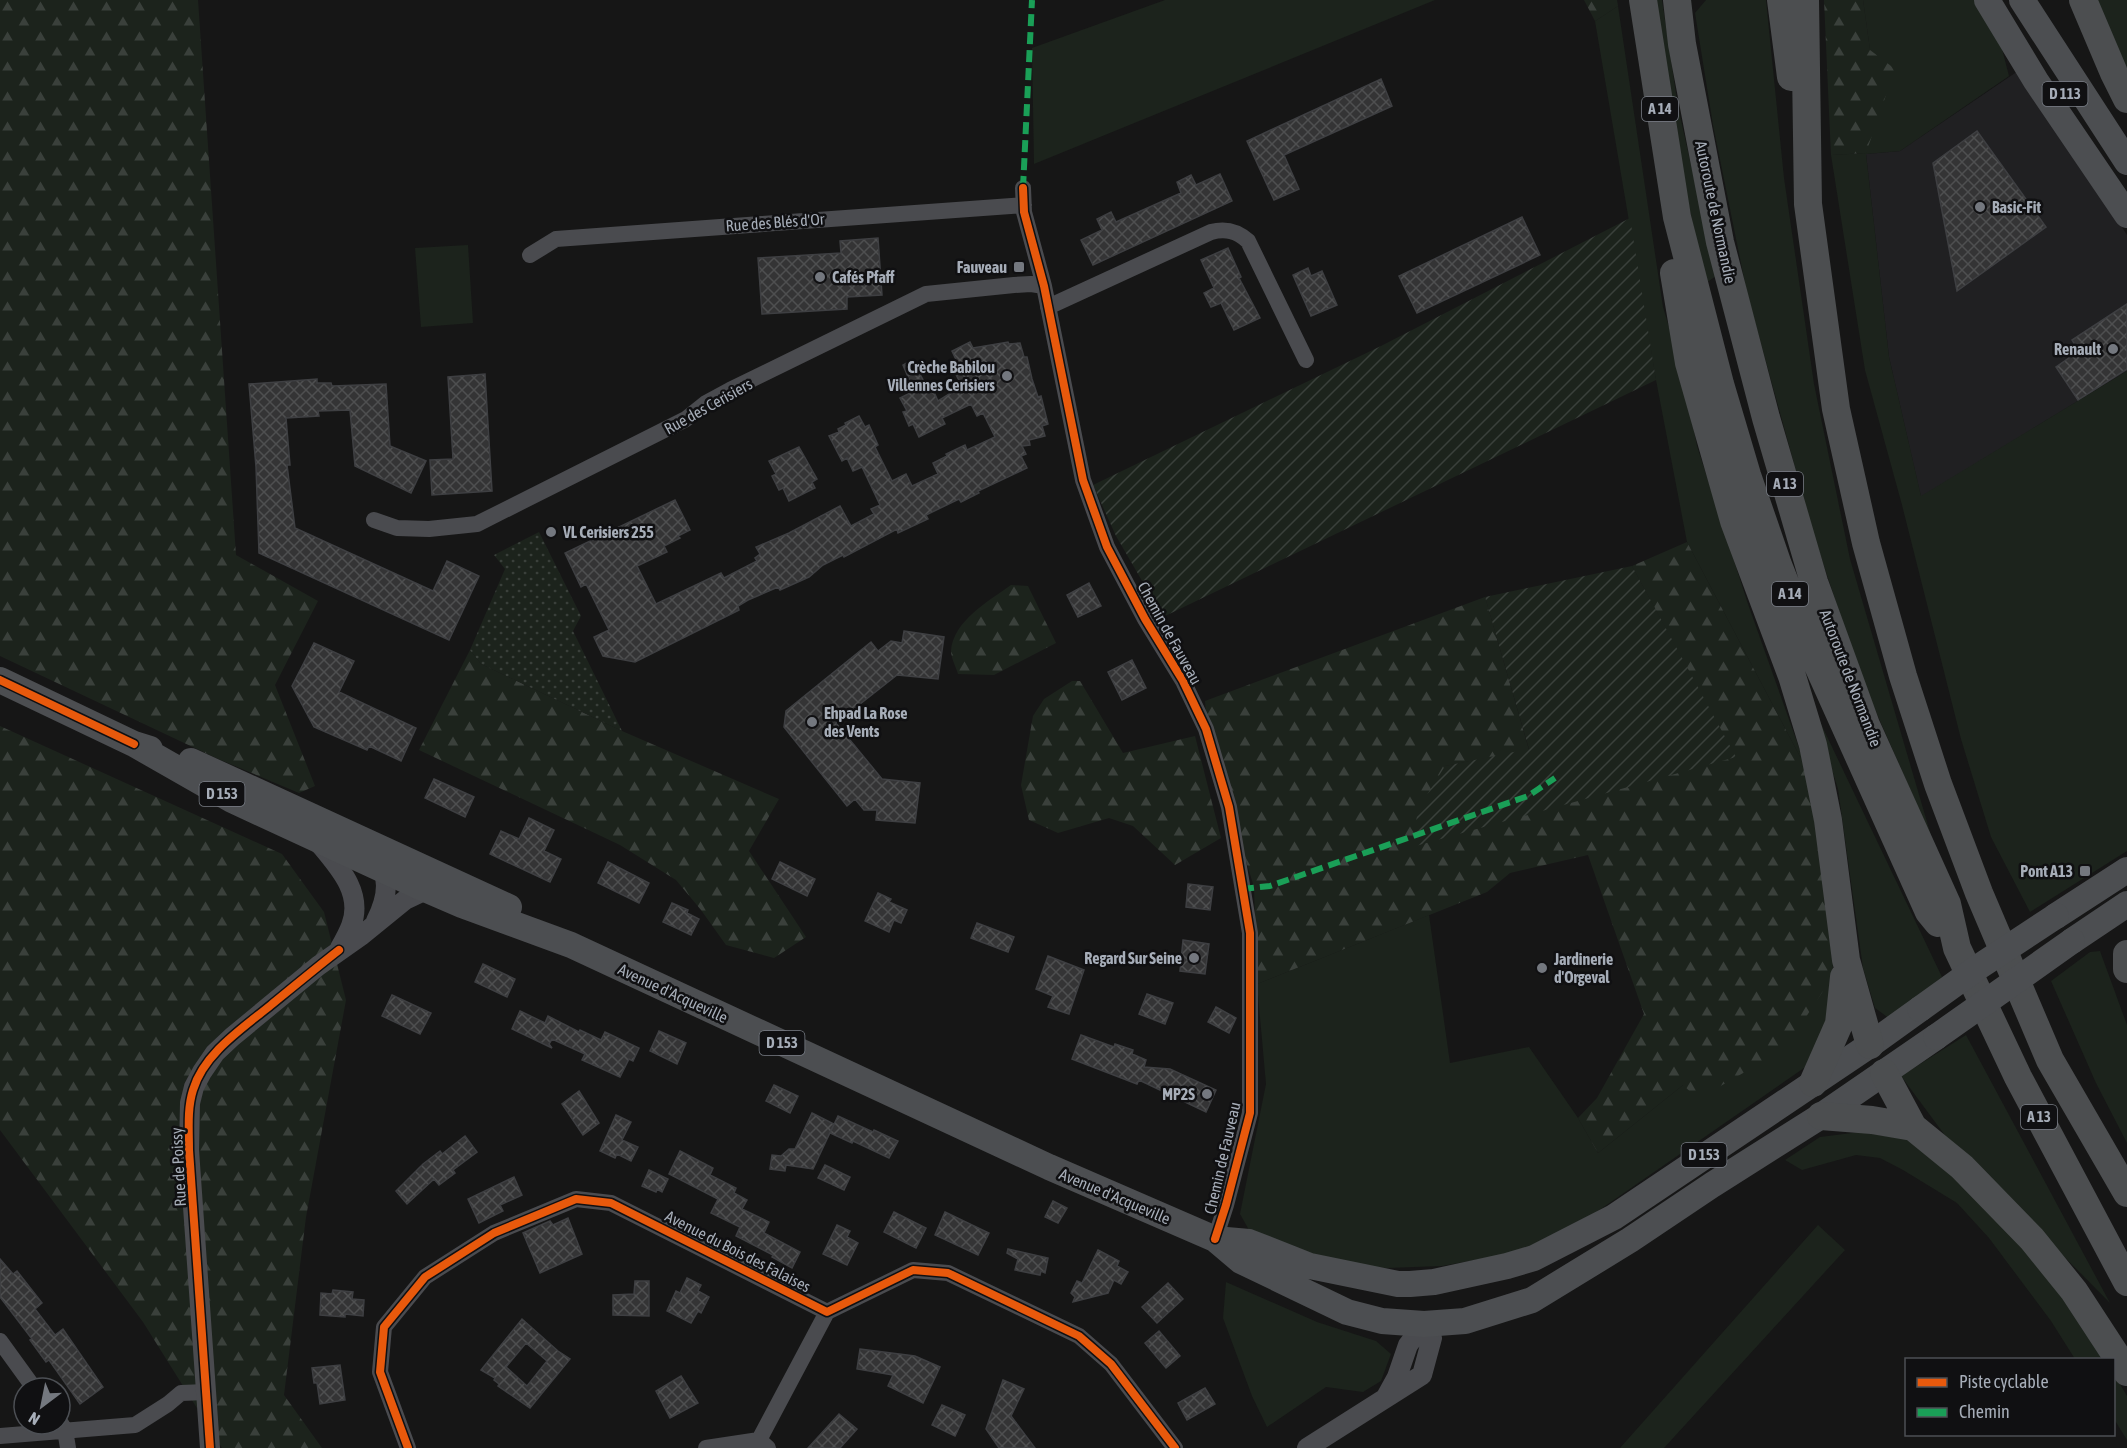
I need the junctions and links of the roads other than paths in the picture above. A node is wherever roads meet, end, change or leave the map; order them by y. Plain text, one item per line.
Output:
1 (1642, 0) edge
2 (1677, 0) edge
3 (1781, 0) edge
4 (1805, 0) edge
5 (1987, 0) edge
6 (2005, 0) edge
7 (2022, 0) edge
8 (2031, 0) edge
9 (2083, 0) edge
10 (2127, 99) edge
11 (2127, 137) edge
12 (2127, 162) edge
13 (2127, 186) edge
14 (1024, 196) joint
15 (1808, 204) junction
16 (2127, 215) edge
17 (1677, 217) junction
18 (530, 255) dead end
19 (1044, 286) junction
20 (1048, 307) junction
21 (1306, 360) dead end
22 (374, 520) dead end
23 (0, 680) edge
24 (134, 744) junction
25 (314, 838) junction
26 (387, 861) junction
27 (2127, 870) edge
28 (426, 890) junction
29 (354, 895) junction
30 (2127, 904) edge
31 (375, 924) junction
32 (571, 945) junction
33 (1957, 948) junction
34 (339, 950) junction
35 (2127, 954) edge
36 (1846, 960) junction
37 (2127, 969) edge
38 (1870, 1045) junction
39 (1884, 1073) junction
40 (1813, 1083) junction
41 (1821, 1116) junction
42 (1913, 1127) junction
43 (2127, 1192) edge
44 (1215, 1239) junction
45 (1534, 1258) junction
46 (2127, 1282) edge
47 (1410, 1284) junction
48 (827, 1312) junction
49 (1424, 1324) junction
50 (0, 1341) edge
51 (2127, 1372) edge
52 (25, 1376) edge
53 (206, 1392) junction
54 (72, 1426) edge
55 (764, 1444) edge
56 (210, 1448) edge
57 (408, 1448) edge
58 (706, 1448) edge
59 (1175, 1448) edge
60 (1307, 1448) edge

1 - 17 highway, A 14
2 - 33 highway, Autoroute de Normandie / A 13
3 - 15 highway
4 - 15 highway, A 13
5 - 16 main road
6 - 13 main road, D 113
7 - 12 main road, D 113
8 - 11 main road
9 - 10 highway
14 - 18 street, Rue des Blés d'Or
14 - 19 street, Chemin de Fauveau
15 - 43 highway, A 13
17 - 33 highway, A 14
17 - 36 highway
19 - 20 street, Chemin de Fauveau
19 - 22 street, Rue des Cerisiers
20 - 21 street
20 - 44 street, Chemin de Fauveau
23 - 24 main road, D 153
24 - 25 main road, Avenue d'Acqueville / D 153
24 - 26 main road, D 153
25 - 26 main road, Avenue d'Acqueville / D 153
25 - 29 street
26 - 28 main road, Avenue d'Acqueville / D 153
26 - 29 street
26 - 31 street
26 - 32 main road, D 153
27 - 38 main road, D 153, bridge
28 - 31 street, Rue de Poissy
28 - 32 main road, Avenue d'Acqueville / D 153
29 - 34 street
30 - 39 main road, D 153, bridge
31 - 34 street, Rue de Poissy
32 - 44 main road, Avenue d'Acqueville / D 153
33 - 46 highway, Autoroute de Normandie / A 13
34 - 53 street, Rue de Poissy
35 - 37 highway
36 - 38 highway
36 - 40 highway
38 - 39 main road
38 - 40 main road, D 153
39 - 41 main road, D 153
39 - 42 highway
40 - 45 main road, D 153
41 - 42 highway
41 - 49 main road, D 153
42 - 51 highway
44 - 47 main road, D 153
44 - 49 main road, D 153
45 - 47 main road, D 153
45 - 49 main road, D 153
47 - 49 main road
48 - 55 street
48 - 57 street, Avenue du Bois des Falaises
48 - 59 street
49 - 60 street
50 - 52 street
53 - 54 street
53 - 56 street, Rue de Poissy
55 - 58 street

